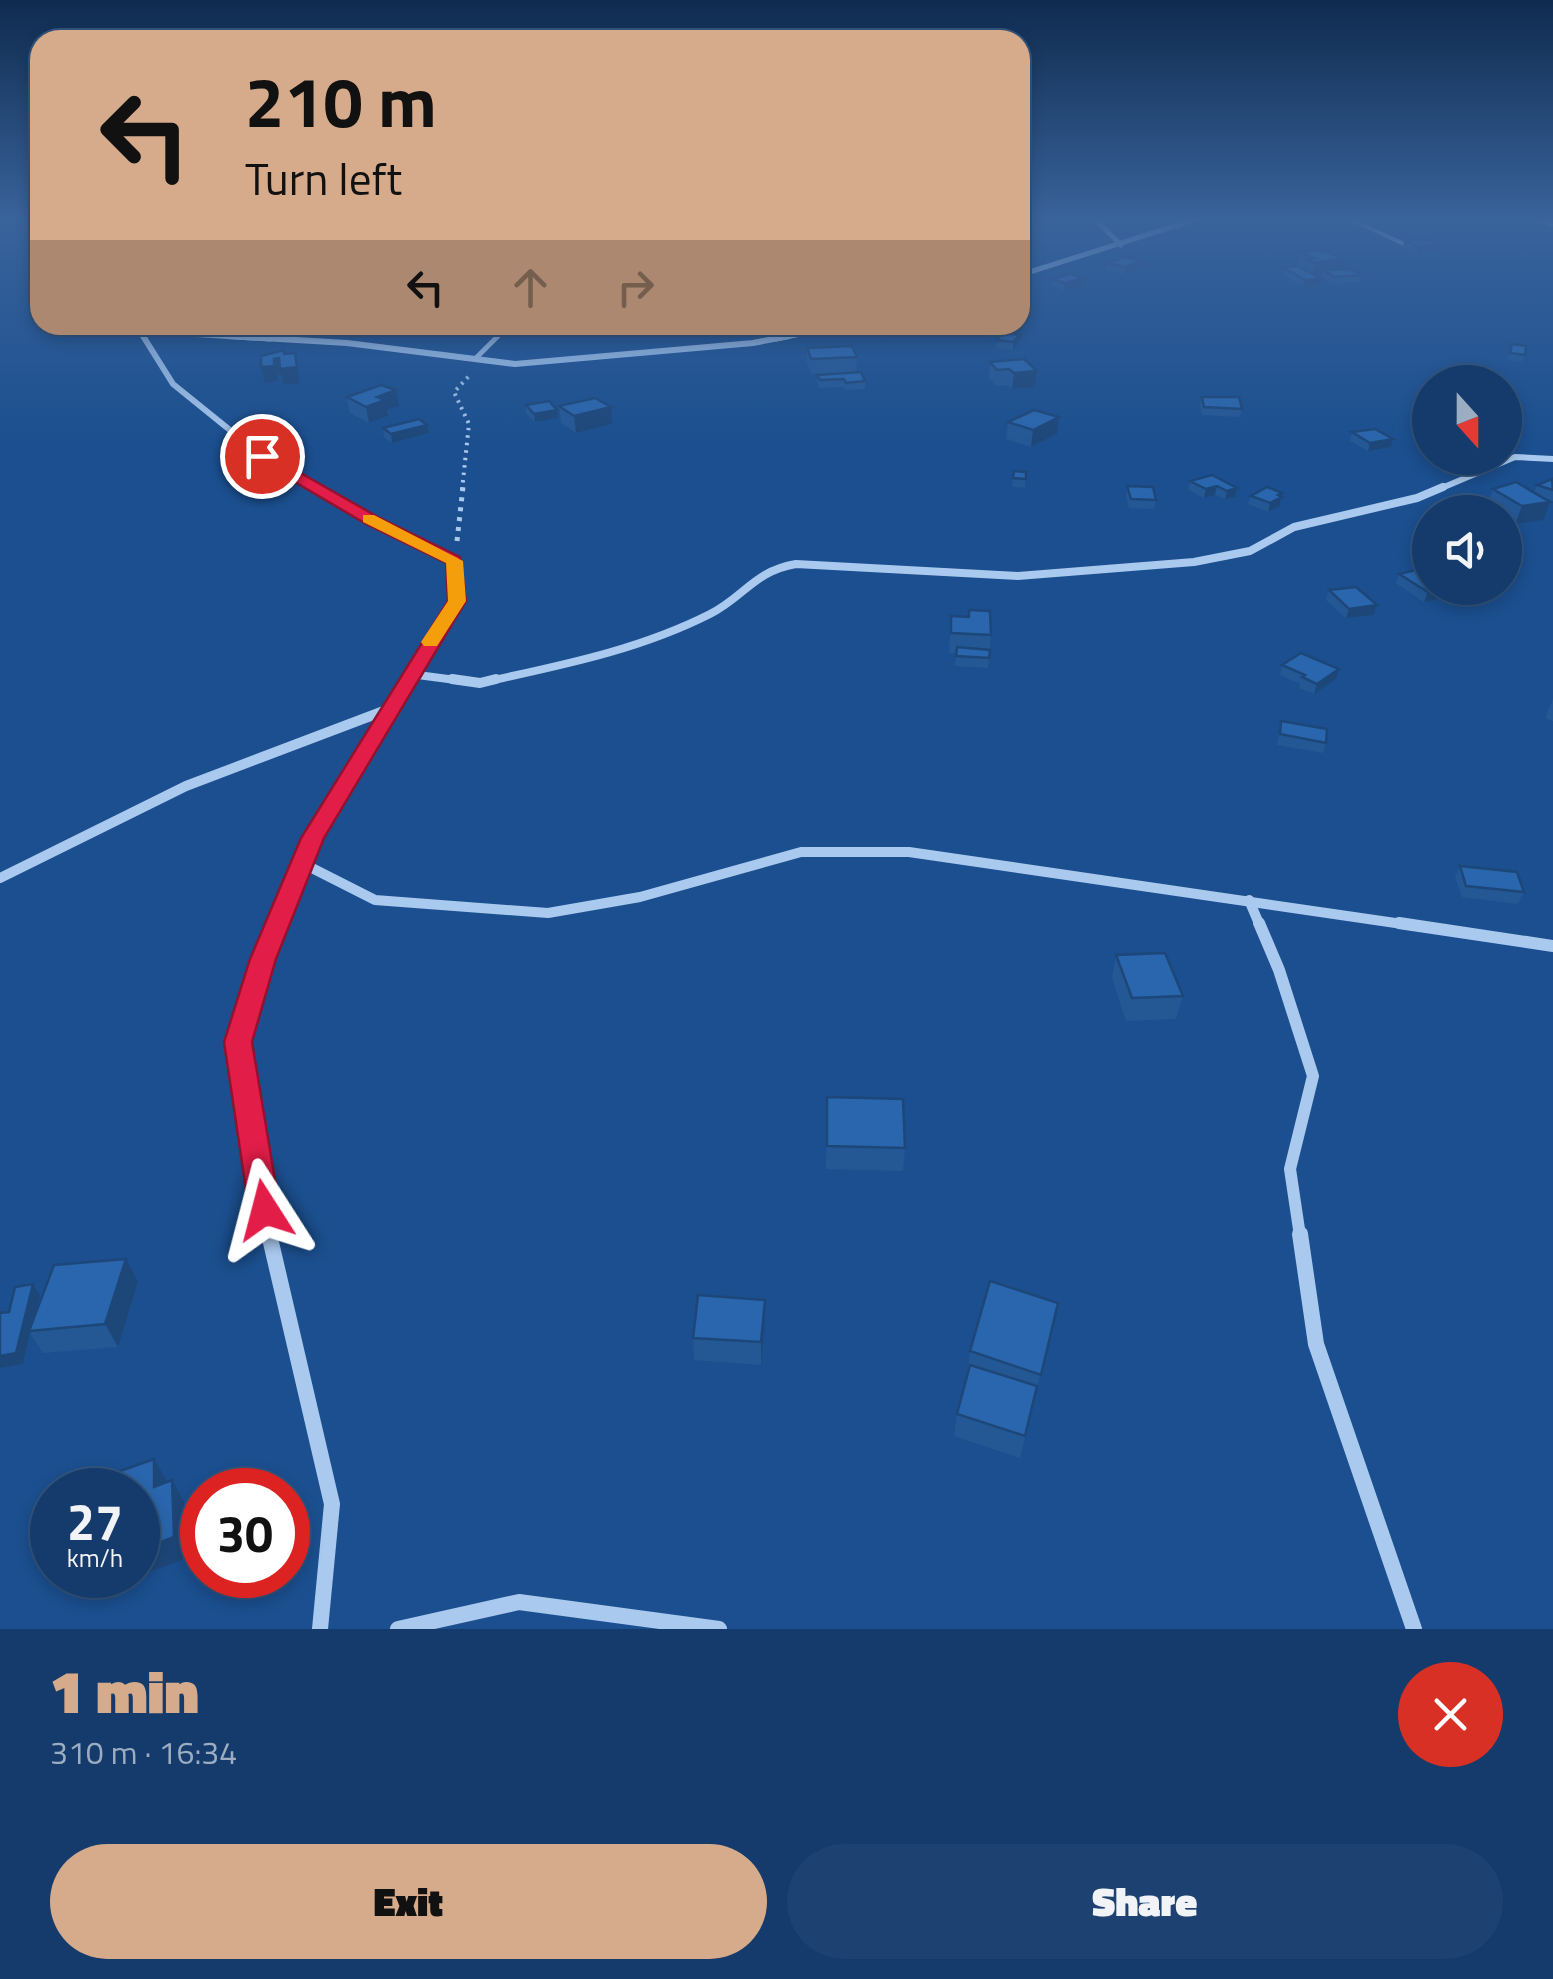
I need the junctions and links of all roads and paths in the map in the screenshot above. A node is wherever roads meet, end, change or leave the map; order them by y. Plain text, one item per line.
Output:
1 (140, 335) edge
2 (235, 335) edge
3 (499, 335) edge
4 (794, 335) edge
5 (475, 359) junction
6 (493, 361) junction
7 (1553, 459) edge
8 (454, 561) junction
9 (410, 674) junction
10 (390, 708) junction
11 (302, 863) junction
12 (0, 878) edge
13 (1249, 900) junction
14 (1553, 946) edge
15 (320, 1629) edge
16 (398, 1629) edge
17 (719, 1629) edge
18 (1414, 1629) edge

1 - 8 street
2 - 5 street
3 - 5 lane
4 - 6 street
5 - 6 street
6 - 8 path
7 - 9 street
8 - 9 street
9 - 10 street
10 - 11 street
10 - 12 street
11 - 13 street
11 - 15 street
13 - 14 street
13 - 18 street
16 - 17 street

